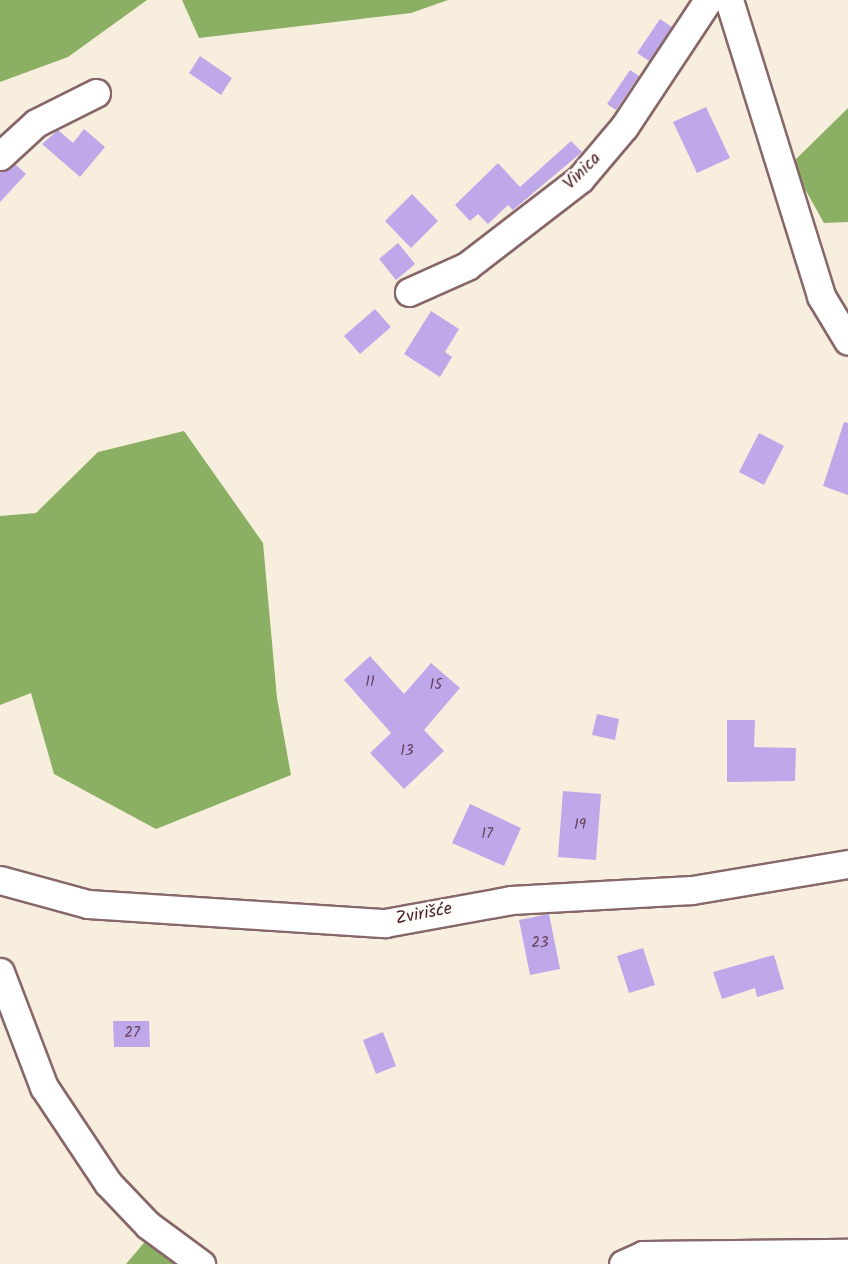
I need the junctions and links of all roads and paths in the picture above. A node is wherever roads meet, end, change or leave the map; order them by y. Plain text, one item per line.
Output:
1 (708, 0) edge
2 (729, 0) edge
3 (96, 93) dead end
4 (0, 156) edge
5 (409, 292) dead end
6 (848, 340) edge
7 (848, 864) edge
8 (0, 880) edge
9 (0, 972) edge
10 (848, 1253) edge
11 (201, 1264) edge
12 (623, 1264) edge

1 - 5 street, Vinica
2 - 6 street
3 - 4 street
7 - 8 street, Zvirišće
9 - 11 street
10 - 12 street

